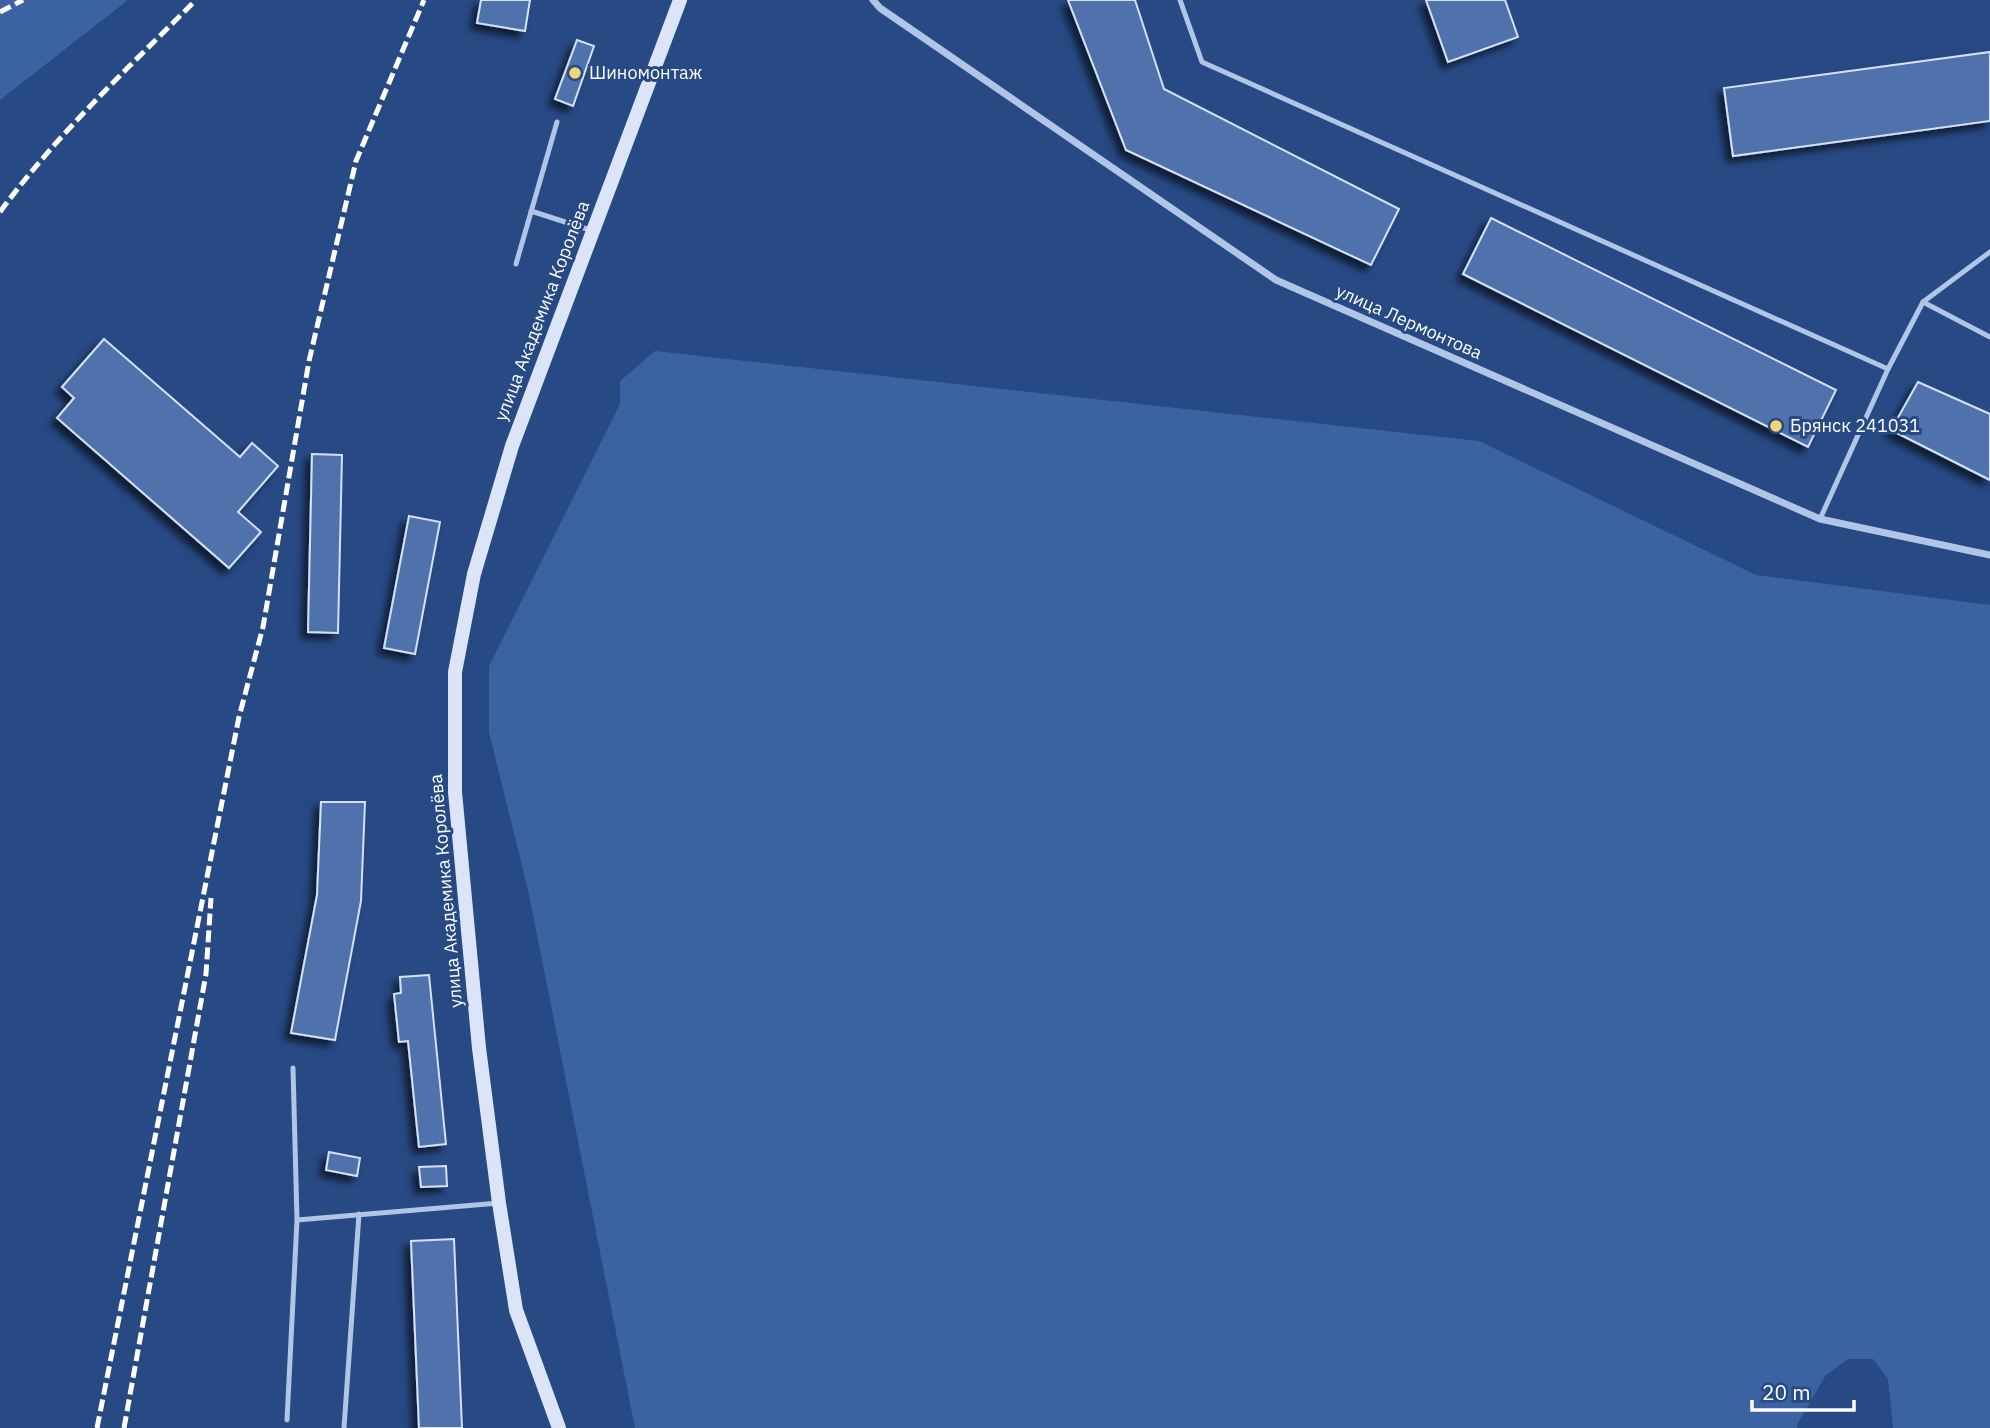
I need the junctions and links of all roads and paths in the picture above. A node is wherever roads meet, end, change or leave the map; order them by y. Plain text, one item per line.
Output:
1 (680, 0) edge
2 (873, 0) edge
3 (1180, 0) edge
4 (557, 122) dead end
5 (531, 211) junction
6 (593, 231) junction
7 (1990, 252) edge
8 (516, 264) dead end
9 (1923, 302) junction
10 (1990, 337) edge
11 (1888, 369) junction
12 (1820, 519) junction
13 (1990, 555) edge
14 (293, 1068) dead end
15 (499, 1203) junction
16 (359, 1214) junction
17 (297, 1220) junction
18 (287, 1420) dead end
19 (344, 1428) edge
20 (559, 1428) edge

1 - 6 main road, улица Академика Королёва
2 - 12 street, улица Лермонтова
3 - 11 lane
4 - 5 lane
5 - 6 lane
5 - 8 lane
6 - 15 main road, улица Академика Королёва
7 - 9 lane
9 - 10 lane
9 - 11 lane
11 - 12 lane
12 - 13 street, улица Лермонтова
14 - 17 lane
15 - 16 lane
15 - 20 main road, улица Академика Королёва
16 - 17 lane
16 - 19 lane
17 - 18 lane

